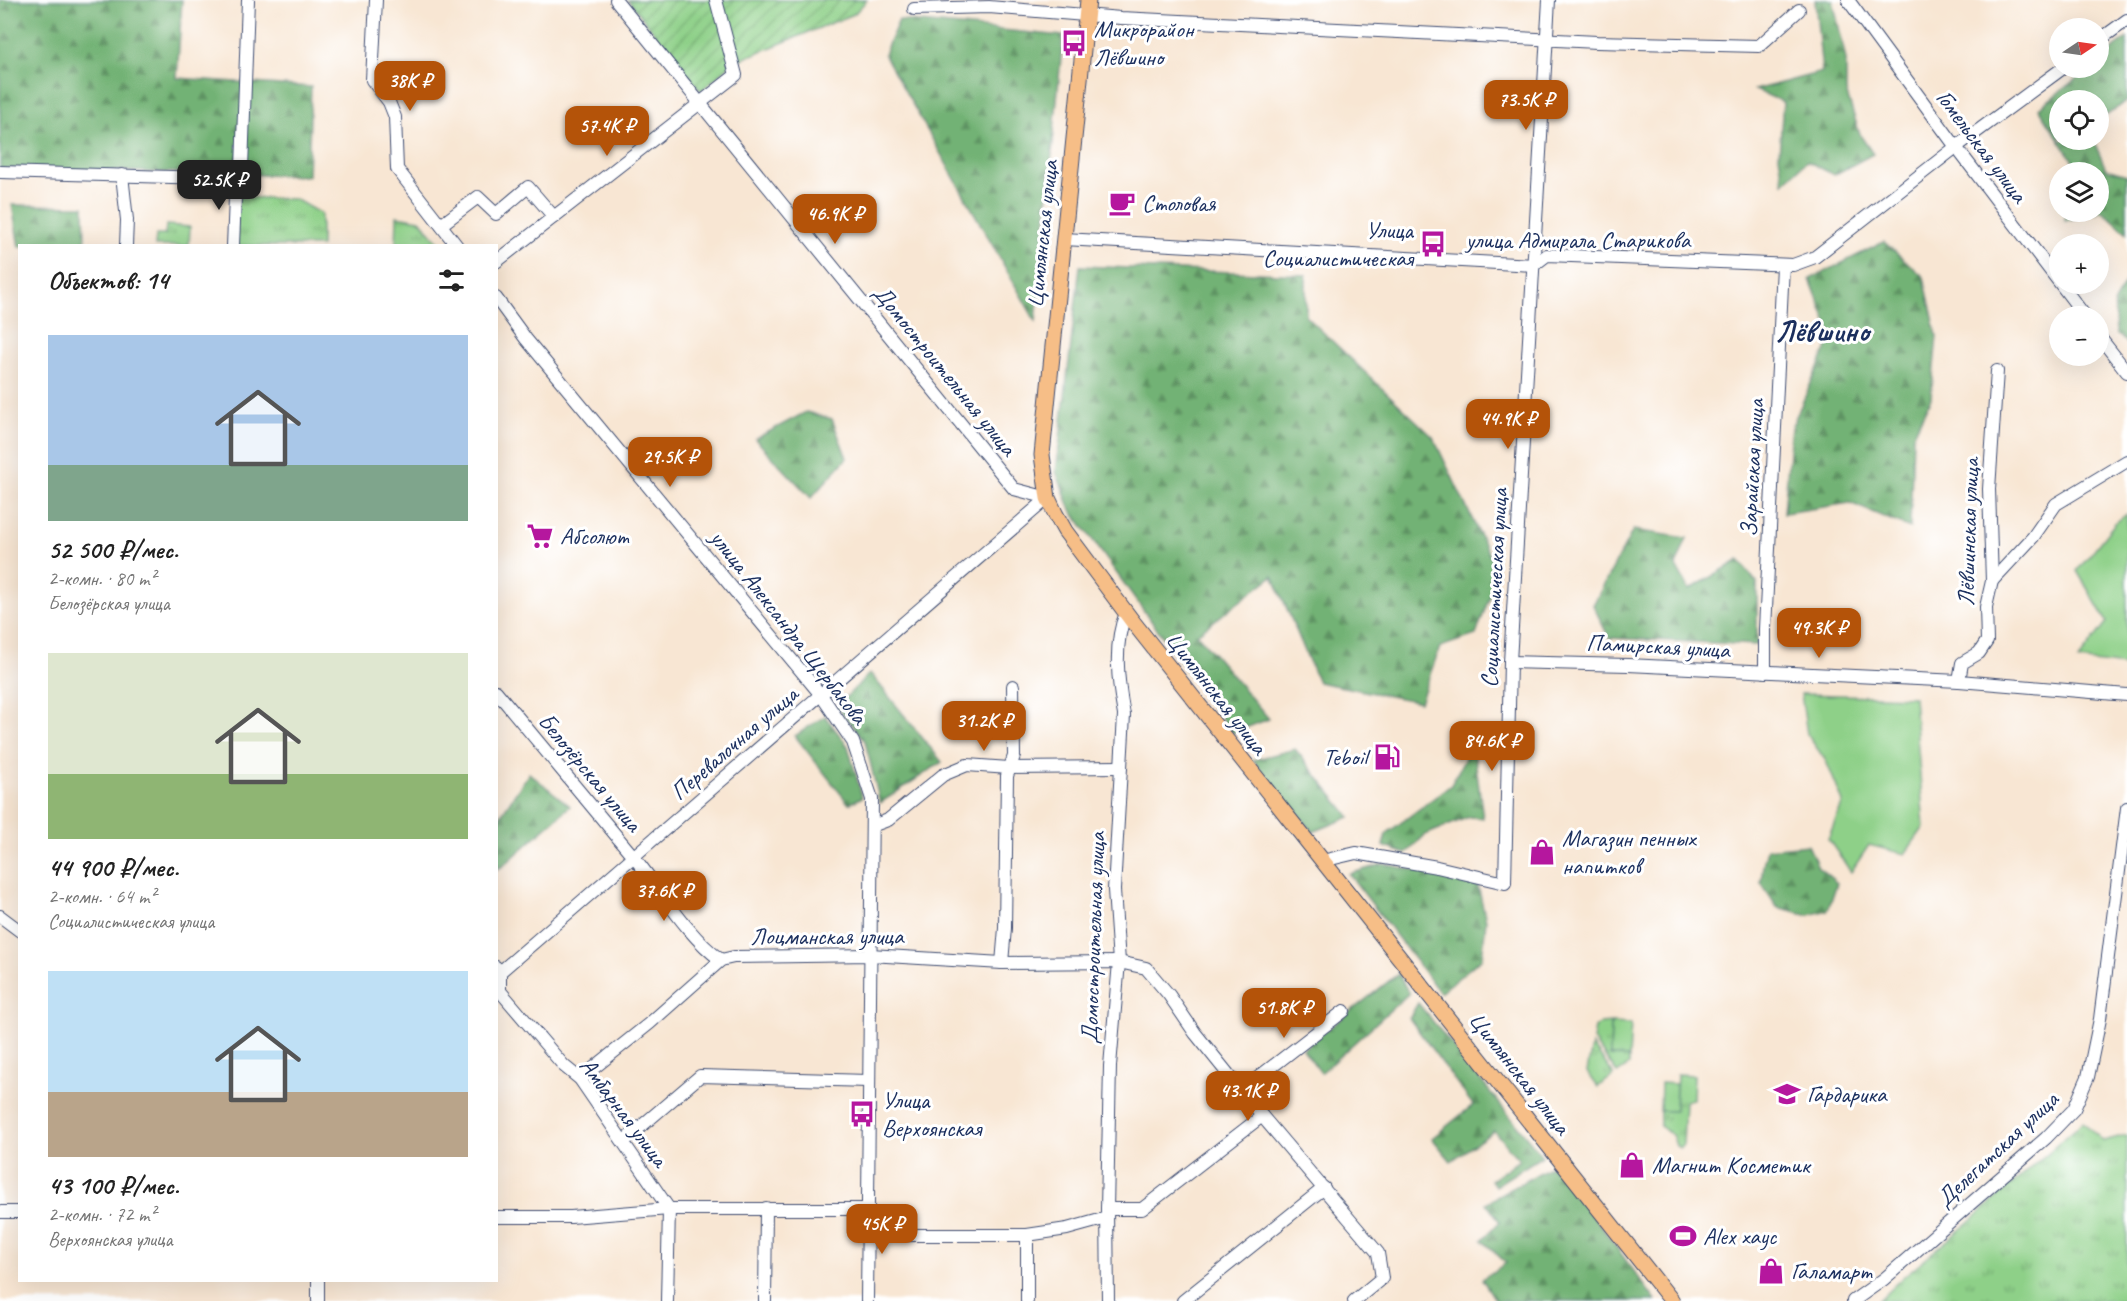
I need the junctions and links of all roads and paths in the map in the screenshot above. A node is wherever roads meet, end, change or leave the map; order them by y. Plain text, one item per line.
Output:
1 (248, 0) edge
2 (376, 0) edge
3 (616, 0) edge
4 (716, 0) edge
5 (1549, 0) edge
6 (1848, 0) edge
7 (1087, 8) edge
8 (914, 9) dead end
9 (1799, 10) dead end
10 (2127, 20) edge
11 (2109, 33) edge
12 (1547, 40) junction
13 (2049, 78) edge
14 (699, 104) junction
15 (1956, 147) junction
16 (0, 172) edge
17 (122, 176) junction
18 (240, 179) junction
19 (554, 218) junction
20 (441, 225) junction
21 (1064, 239) junction
22 (126, 244) edge
23 (233, 244) edge
24 (455, 244) edge
25 (498, 260) edge
26 (1534, 265) junction
27 (1783, 266) junction
28 (498, 301) edge
29 (2077, 306) edge
30 (2109, 349) edge
31 (1997, 371) dead end
32 (2127, 372) edge
33 (2127, 460) edge
34 (1048, 498) junction
35 (1992, 581) junction
36 (1126, 614) junction
37 (1510, 662) junction
38 (1765, 672) junction
39 (1959, 681) junction
40 (1013, 686) dead end
41 (498, 693) edge
42 (821, 695) junction
43 (2127, 695) edge
44 (1009, 768) junction
45 (1121, 768) junction
46 (2127, 808) edge
47 (872, 826) junction
48 (633, 857) junction
49 (1322, 861) junction
50 (0, 916) edge
51 (18, 930) edge
52 (870, 955) junction
53 (721, 960) junction
54 (1119, 962) junction
55 (1002, 963) junction
56 (498, 969) edge
57 (1344, 1011) dead end
58 (580, 1079) junction
59 (868, 1081) junction
60 (1242, 1090) junction
61 (1262, 1116) junction
62 (624, 1141) junction
63 (1323, 1188) junction
64 (766, 1208) junction
65 (669, 1209) junction
66 (866, 1209) junction
67 (0, 1212) edge
68 (18, 1212) edge
69 (1107, 1213) junction
70 (498, 1217) edge
71 (867, 1234) junction
72 (1028, 1235) junction
73 (318, 1282) edge
74 (318, 1301) edge
75 (668, 1301) edge
76 (765, 1301) edge
77 (867, 1301) edge
78 (1027, 1301) edge
79 (1108, 1301) edge
80 (1183, 1301) edge
81 (1354, 1301) edge
82 (1672, 1301) edge
83 (1853, 1301) edge

1 - 18 street
2 - 20 street
3 - 14 street, Домостроительная улица
4 - 14 street
5 - 12 street, Социалистическая улица
6 - 15 street, Гомельская улица
7 - 8 street
7 - 12 street
7 - 21 main road, Цимлянская улица
9 - 12 street
10 - 11 street
12 - 26 street, Социалистическая улица
13 - 15 street, улица Адмирала Старикова
14 - 19 street
14 - 34 street, Домостроительная улица
15 - 27 street, улица Адмирала Старикова
15 - 29 street, Гомельская улица
16 - 17 street
17 - 18 street
17 - 22 street
18 - 23 street
19 - 20 street
19 - 25 street
20 - 24 street
21 - 26 street, улица Адмирала Старикова
21 - 34 main road, Цимлянская улица
26 - 27 street, улица Адмирала Старикова
26 - 37 street, Социалистическая улица
27 - 38 street, Зарайская улица
28 - 42 street, улица Александра Щербакова
30 - 32 street
31 - 35 street, Лёвшинская улица
33 - 35 street
34 - 36 main road, Цимлянская улица
34 - 42 street, Перевалочная улица
35 - 39 street, Лёвшинская улица
36 - 45 street, Домостроительная улица
36 - 49 main road, Цимлянская улица
37 - 38 street, Памирская улица
37 - 49 street, Социалистическая улица
38 - 39 street, Памирская улица
39 - 43 street, Памирская улица
40 - 44 street
41 - 48 street, Белозёрская улица
42 - 47 street, улица Александра Щербакова
42 - 48 street, Перевалочная улица
44 - 45 street
44 - 47 street
44 - 55 street
45 - 54 street, Домостроительная улица
46 - 83 street, Делегатская улица
47 - 52 street, улица Александра Щербакова
48 - 53 street, Белозёрская улица
48 - 56 street, Перевалочная улица
49 - 82 main road, Цимлянская улица
50 - 51 street
52 - 53 street, Лоцманская улица
52 - 55 street, Лоцманская улица
52 - 59 street, улица Александра Щербакова
53 - 58 street, Лоцманская улица
54 - 55 street, Лоцманская улица
54 - 60 street, Лоцманская улица
54 - 69 street, Домостроительная улица
56 - 58 street, Амбарная улица
57 - 60 street
58 - 62 street, Амбарная улица
59 - 62 street
59 - 66 street, улица Александра Щербакова
60 - 61 street, Лоцманская улица
61 - 63 street, Лоцманская улица
61 - 69 street
62 - 65 street, Амбарная улица
63 - 80 street
63 - 81 street, Лоцманская улица
64 - 65 street
64 - 66 street
64 - 76 street
65 - 70 street
65 - 75 street
66 - 71 street, улица Александра Щербакова
67 - 68 street
69 - 72 street
69 - 79 street, Домостроительная улица
71 - 72 street
71 - 77 street, улица Александра Щербакова
72 - 78 street
73 - 74 street

